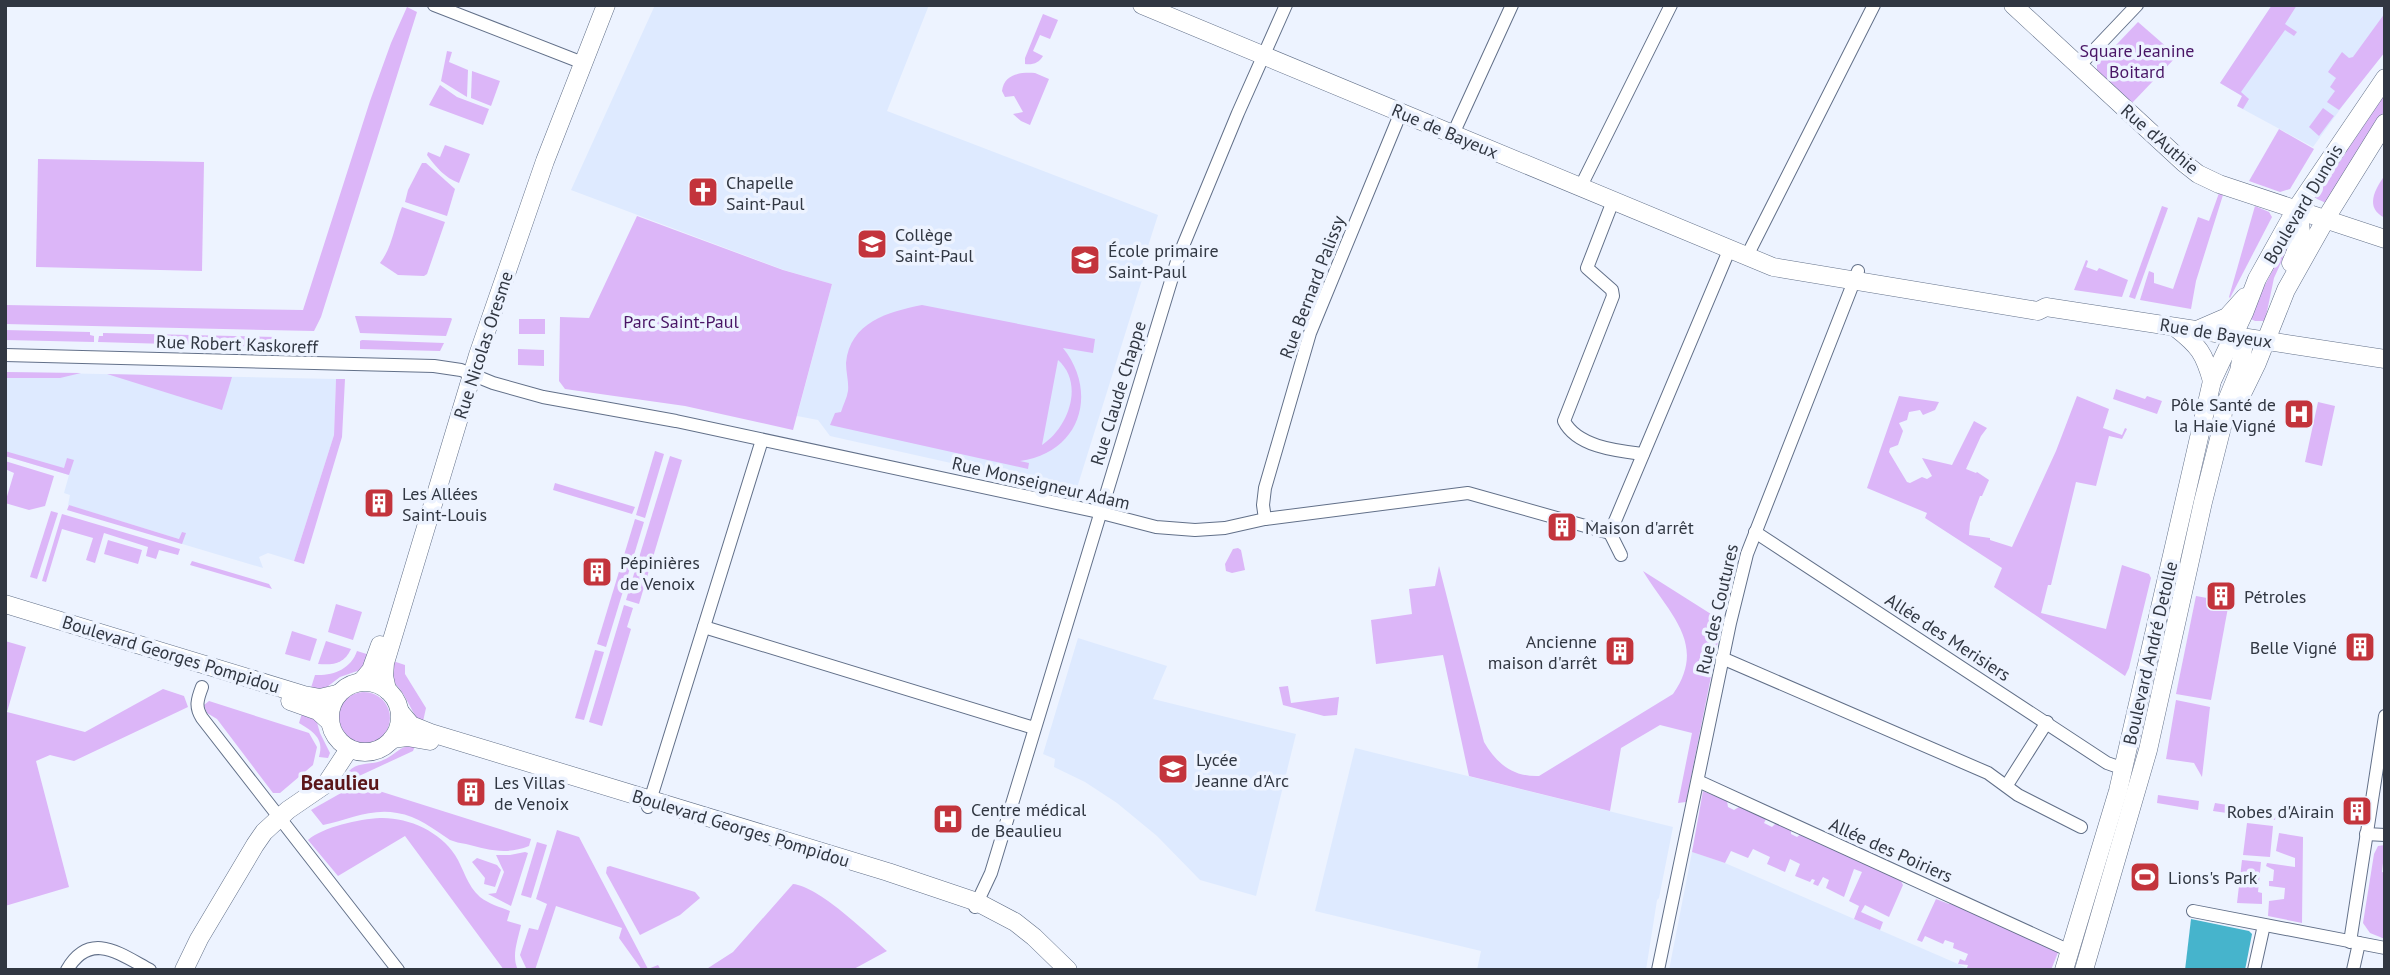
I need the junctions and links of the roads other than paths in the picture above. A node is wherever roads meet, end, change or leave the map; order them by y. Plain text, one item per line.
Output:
1 (434, 5) edge
2 (596, 5) edge
3 (606, 5) edge
4 (1142, 5) edge
5 (1286, 5) edge
6 (1512, 5) edge
7 (1671, 5) edge
8 (1874, 5) edge
9 (2013, 5) edge
10 (2137, 5) edge
11 (1262, 55) junction
12 (579, 61) junction
13 (2079, 66) junction
14 (2385, 78) edge
15 (1401, 113) junction
16 (2385, 123) edge
17 (1453, 134) junction
18 (1580, 188) junction
19 (1613, 201) junction
20 (2296, 209) junction
21 (2326, 219) junction
22 (2385, 239) edge
23 (1730, 248) junction
24 (1748, 254) junction
25 (1857, 276) junction
26 (2258, 279) junction
27 (2286, 290) junction
28 (2173, 327) junction
29 (2197, 330) junction
30 (2239, 337) junction
31 (2265, 341) junction
32 (5, 355) edge
33 (2385, 359) edge
34 (468, 373) junction
35 (2211, 381) junction
36 (2222, 427) junction
37 (762, 440) junction
38 (1643, 454) junction
39 (1100, 512) junction
40 (1265, 519) junction
41 (1755, 531) junction
42 (1611, 533) junction
43 (1621, 555) dead end
44 (5, 604) edge
45 (5, 614) edge
46 (704, 627) junction
47 (1722, 658) junction
48 (360, 682) junction
49 (202, 687) dead end
50 (387, 690) junction
51 (337, 694) junction
52 (400, 712) junction
53 (2385, 716) edge
54 (329, 721) junction
55 (2047, 722) junction
56 (1034, 728) junction
57 (392, 739) junction
58 (349, 749) junction
59 (2123, 769) junction
60 (1698, 781) junction
61 (2007, 785) junction
62 (2138, 785) junction
63 (649, 804) junction
64 (280, 817) junction
65 (2081, 827) dead end
66 (2366, 834) junction
67 (2385, 835) edge
68 (976, 905) junction
69 (2193, 911) dead end
70 (2264, 925) junction
71 (2355, 942) junction
72 (2385, 948) edge
73 (2070, 951) junction
74 (67, 970) edge
75 (150, 970) edge
76 (184, 970) edge
77 (398, 970) edge
78 (1057, 970) edge
79 (1068, 970) edge
80 (1658, 970) edge
81 (2064, 970) edge
82 (2084, 970) edge
83 (2254, 970) edge
84 (2353, 970) edge

1 - 12 street
2 - 12 street, Rue Nicolas Oresme
3 - 12 street, Rue Nicolas Oresme
4 - 11 street, Rue de Bayeux
5 - 11 street, Rue Claude Chappe
6 - 17 street
7 - 18 street
8 - 24 street
9 - 13 street, Rue d'Authie
10 - 13 street
11 - 15 street, Rue de Bayeux
11 - 39 street, Rue Claude Chappe
12 - 34 street, Rue Nicolas Oresme
13 - 20 street, Rue d'Authie
14 - 20 street, Boulevard Dunois
15 - 17 street, Rue de Bayeux
15 - 40 street, Rue Bernard Palissy
16 - 21 street, Boulevard Dunois
17 - 18 street, Rue de Bayeux
18 - 19 street, Rue de Bayeux
19 - 23 street, Rue de Bayeux
19 - 38 street
20 - 21 street, Rue d'Authie
20 - 26 street, Boulevard Dunois
20 - 27 street
21 - 22 street
21 - 27 street, Boulevard Dunois
23 - 24 street, Rue de Bayeux
23 - 38 street
24 - 25 street, Rue de Bayeux
25 - 28 street, Rue de Bayeux
25 - 41 street, Rue des Coutures
26 - 29 street
26 - 30 street, Boulevard Dunois
27 - 31 street, Boulevard Dunois
28 - 29 street, Rue de Bayeux
28 - 35 street
29 - 30 street, Rue de Bayeux
30 - 31 street, Rue de Bayeux
30 - 35 street, Boulevard André Detolle
30 - 36 street, Boulevard André Detolle
31 - 33 street, Rue de Bayeux
31 - 36 street, Boulevard André Detolle
32 - 34 street, Rue Robert Kaskoreff
34 - 37 street, Rue Monseigneur Adam
34 - 48 street, Rue Nicolas Oresme
34 - 50 street, Rue Nicolas Oresme
35 - 59 street, Boulevard André Detolle
36 - 62 street, Boulevard André Detolle
37 - 39 street, Rue Monseigneur Adam
37 - 46 street
38 - 42 street
39 - 40 street, Rue Monseigneur Adam
39 - 56 street, Rue Claude Chappe
40 - 42 street, Rue Monseigneur Adam
41 - 47 street, Rue des Coutures
41 - 55 street, Allée des Merisiers
42 - 43 street
44 - 51 street, Boulevard Georges Pompidou
45 - 54 street, Boulevard Georges Pompidou
46 - 56 street
46 - 63 street
47 - 60 street, Rue des Coutures
47 - 61 street
48 - 50 street
48 - 51 street
49 - 64 street
50 - 52 street
51 - 54 street
52 - 57 street
52 - 63 street, Boulevard Georges Pompidou
53 - 66 street
54 - 58 street
55 - 59 street, Allée des Merisiers
55 - 61 street
56 - 68 street, Rue Claude Chappe
57 - 58 street
57 - 63 street, Boulevard Georges Pompidou
58 - 64 street
59 - 62 street
59 - 73 street, Boulevard André Detolle
60 - 73 street, Allée des Poiriers
60 - 80 street, Rue des Coutures
61 - 65 street
62 - 82 street, Boulevard André Detolle
63 - 68 street, Boulevard Georges Pompidou
64 - 76 street
64 - 77 street
66 - 67 street
66 - 71 street
68 - 78 street, Boulevard Georges Pompidou
68 - 79 street, Boulevard Georges Pompidou
69 - 70 street
70 - 71 street
70 - 83 street
71 - 72 street
71 - 84 street
73 - 81 street, Boulevard André Detolle
74 - 75 street

